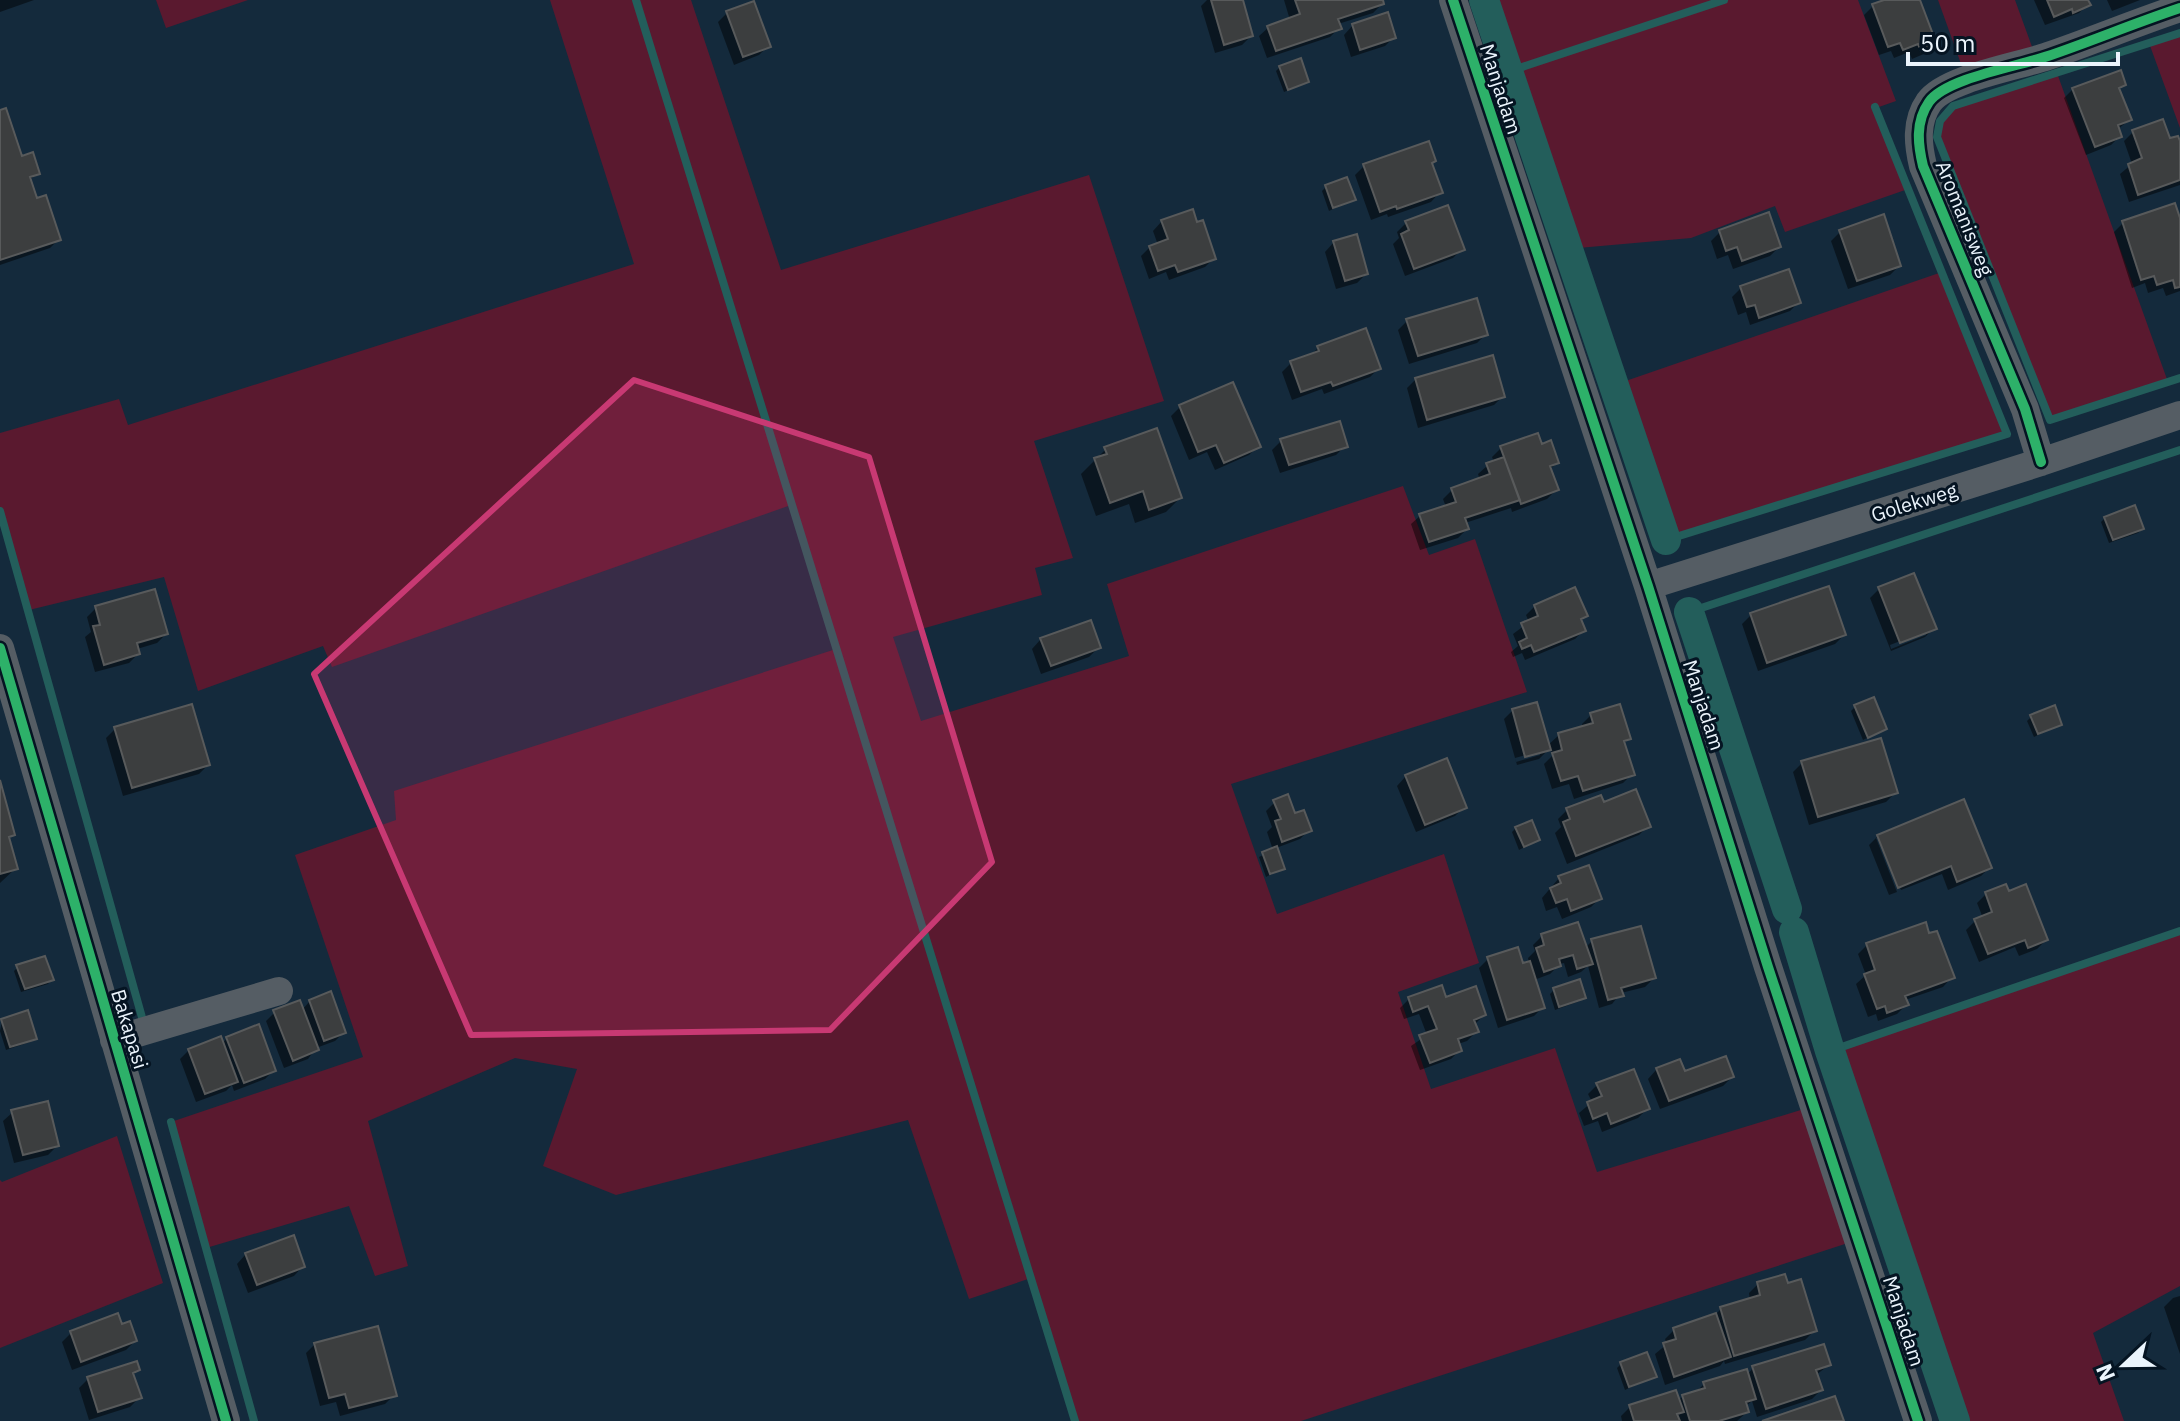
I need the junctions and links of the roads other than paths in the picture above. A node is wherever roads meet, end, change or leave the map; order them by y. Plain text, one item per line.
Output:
1 (1453, 0) edge
2 (2180, 8) edge
3 (2180, 415) edge
4 (2041, 462) junction
5 (1648, 586) junction
6 (0, 648) edge
7 (279, 991) dead end
8 (114, 1040) junction
9 (226, 1421) edge
10 (1918, 1421) edge

1 - 5 street, Manjadam
2 - 4 street, Aromanisweg
3 - 4 street, Golekweg
4 - 5 street, Golekweg
5 - 10 street, Manjadam
6 - 8 street, Bakapasi
7 - 8 street
8 - 9 street, Bakapasi

